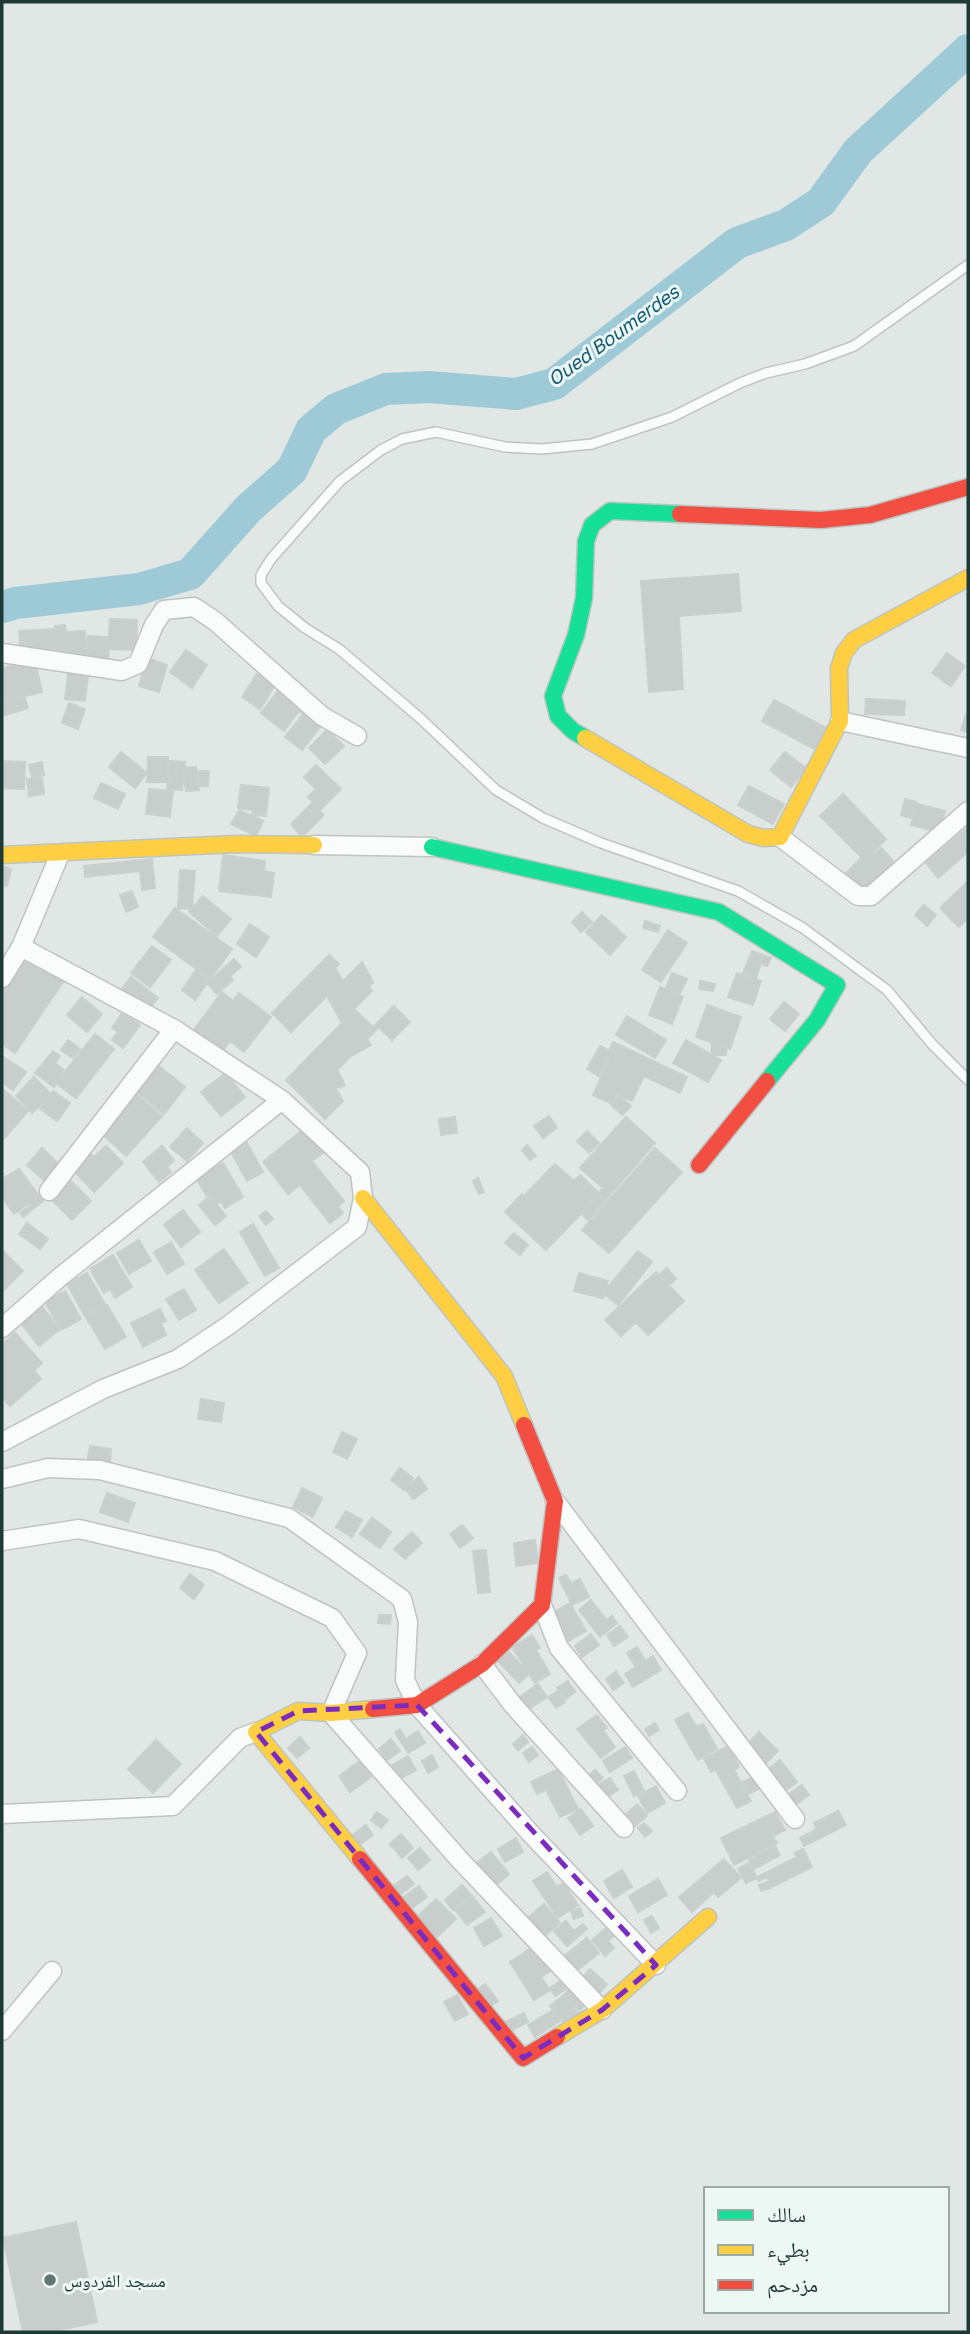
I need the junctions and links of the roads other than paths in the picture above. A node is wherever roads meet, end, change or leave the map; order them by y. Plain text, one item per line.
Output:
1 (968, 265) edge
2 (968, 487) edge
3 (968, 578) edge
4 (2, 653) edge
5 (840, 721) junction
6 (356, 736) dead end
7 (968, 748) edge
8 (968, 811) edge
9 (780, 837) junction
10 (314, 845) joint
11 (432, 848) joint
12 (60, 854) junction
13 (2, 855) edge
14 (21, 947) junction
15 (2, 978) edge
16 (174, 1029) junction
17 (968, 1080) edge
18 (282, 1100) junction
19 (699, 1165) dead end
20 (49, 1191) dead end
21 (363, 1198) junction
22 (2, 1328) edge
23 (2, 1442) edge
24 (2, 1479) edge
25 (555, 1501) junction
26 (2, 1541) edge
27 (542, 1605) junction
28 (482, 1664) junction
29 (417, 1705) junction
30 (331, 1713) junction
31 (256, 1732) junction
32 (677, 1791) dead end
33 (2, 1814) edge
34 (795, 1819) dead end
35 (624, 1828) dead end
36 (708, 1917) dead end
37 (656, 1965) junction
38 (52, 1971) dead end
39 (602, 2010) junction
40 (2, 2031) edge

1 - 17 lane
2 - 9 street
3 - 5 street
4 - 6 street
5 - 7 street
5 - 9 street
8 - 9 street
10 - 11 street
10 - 12 street
11 - 19 street
12 - 13 street
12 - 14 street
14 - 15 street
14 - 16 street
16 - 18 street
16 - 20 street
18 - 21 street
18 - 22 street
21 - 23 street
21 - 25 street
24 - 29 street
25 - 27 street
25 - 34 street
26 - 30 street
27 - 28 street
27 - 32 street
28 - 29 street
28 - 35 street
29 - 30 street
29 - 37 street
30 - 31 street
30 - 39 street
31 - 33 street
31 - 39 street
36 - 37 street
37 - 39 street
38 - 40 street

